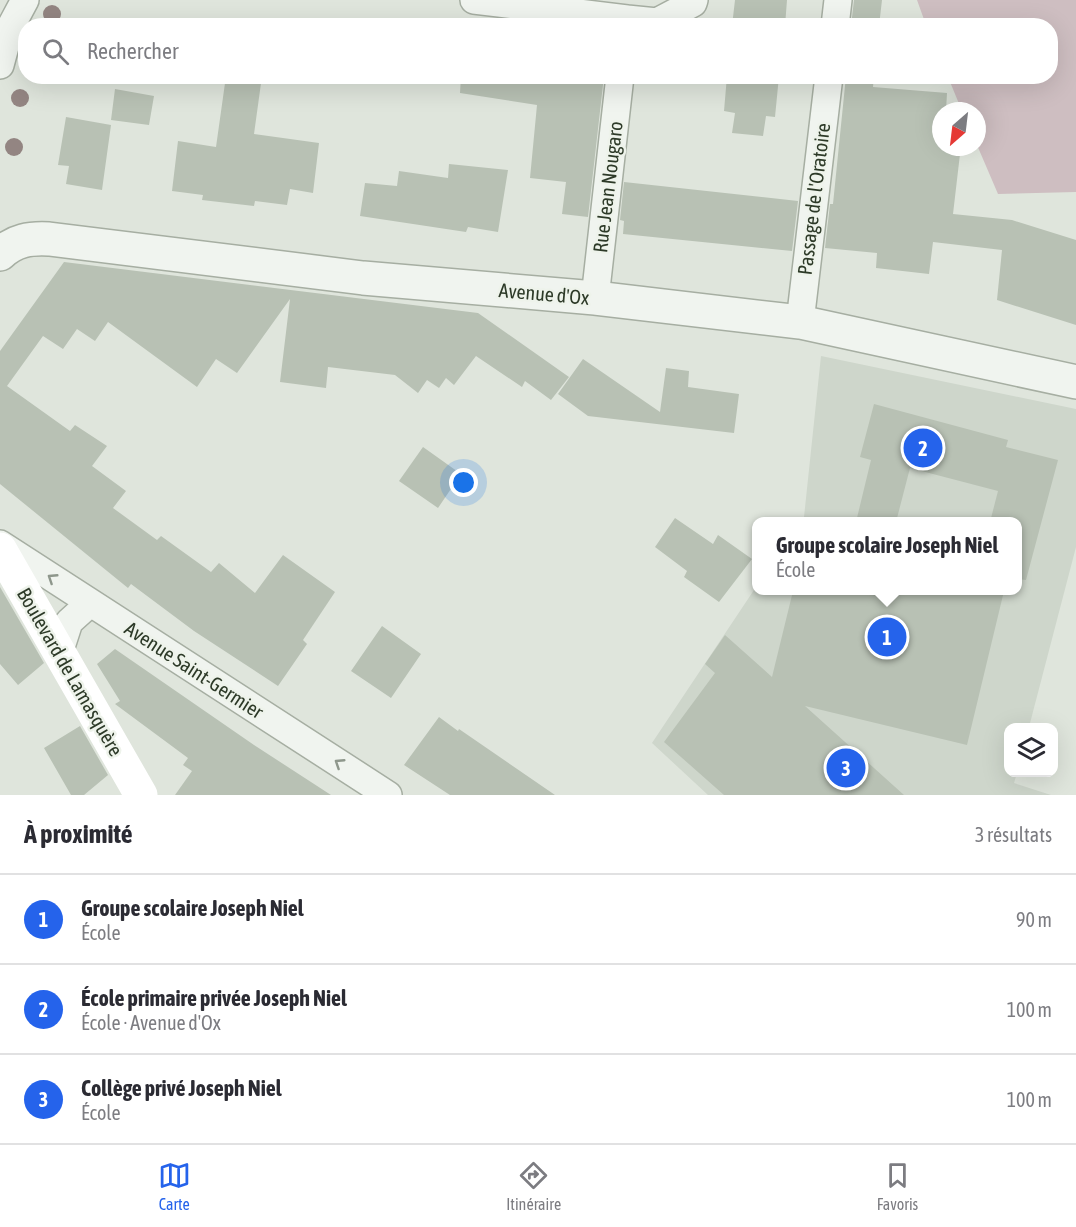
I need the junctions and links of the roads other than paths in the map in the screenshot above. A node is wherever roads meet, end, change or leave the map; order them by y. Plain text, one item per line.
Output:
1 (25, 0) edge
2 (474, 0) edge
3 (694, 0) edge
4 (838, 0) edge
5 (599, 18) edge
6 (663, 18) edge
7 (836, 18) edge
8 (0, 65) edge
9 (619, 84) edge
10 (828, 84) edge
11 (3, 246) edge
12 (595, 298) junction
13 (800, 322) junction
14 (1076, 382) edge
15 (0, 544) edge
16 (0, 549) edge
17 (90, 603) junction
18 (59, 653) junction
19 (141, 795) edge
20 (388, 795) edge

1 - 8 street
2 - 5 street
3 - 6 street
4 - 7 street
9 - 12 street, Rue Jean Nougaro
10 - 13 street, Passage de l'Oratoire
11 - 12 street, Avenue d'Ox
12 - 13 street, Avenue d'Ox
13 - 14 street, Avenue d'Ox
17 -> 15 street, Avenue Saint-Germier
16 - 18 main road, Boulevard de Lamasquère
17 - 18 street
20 -> 17 street, Avenue Saint-Germier
18 - 19 main road, Boulevard de Lamasquère

